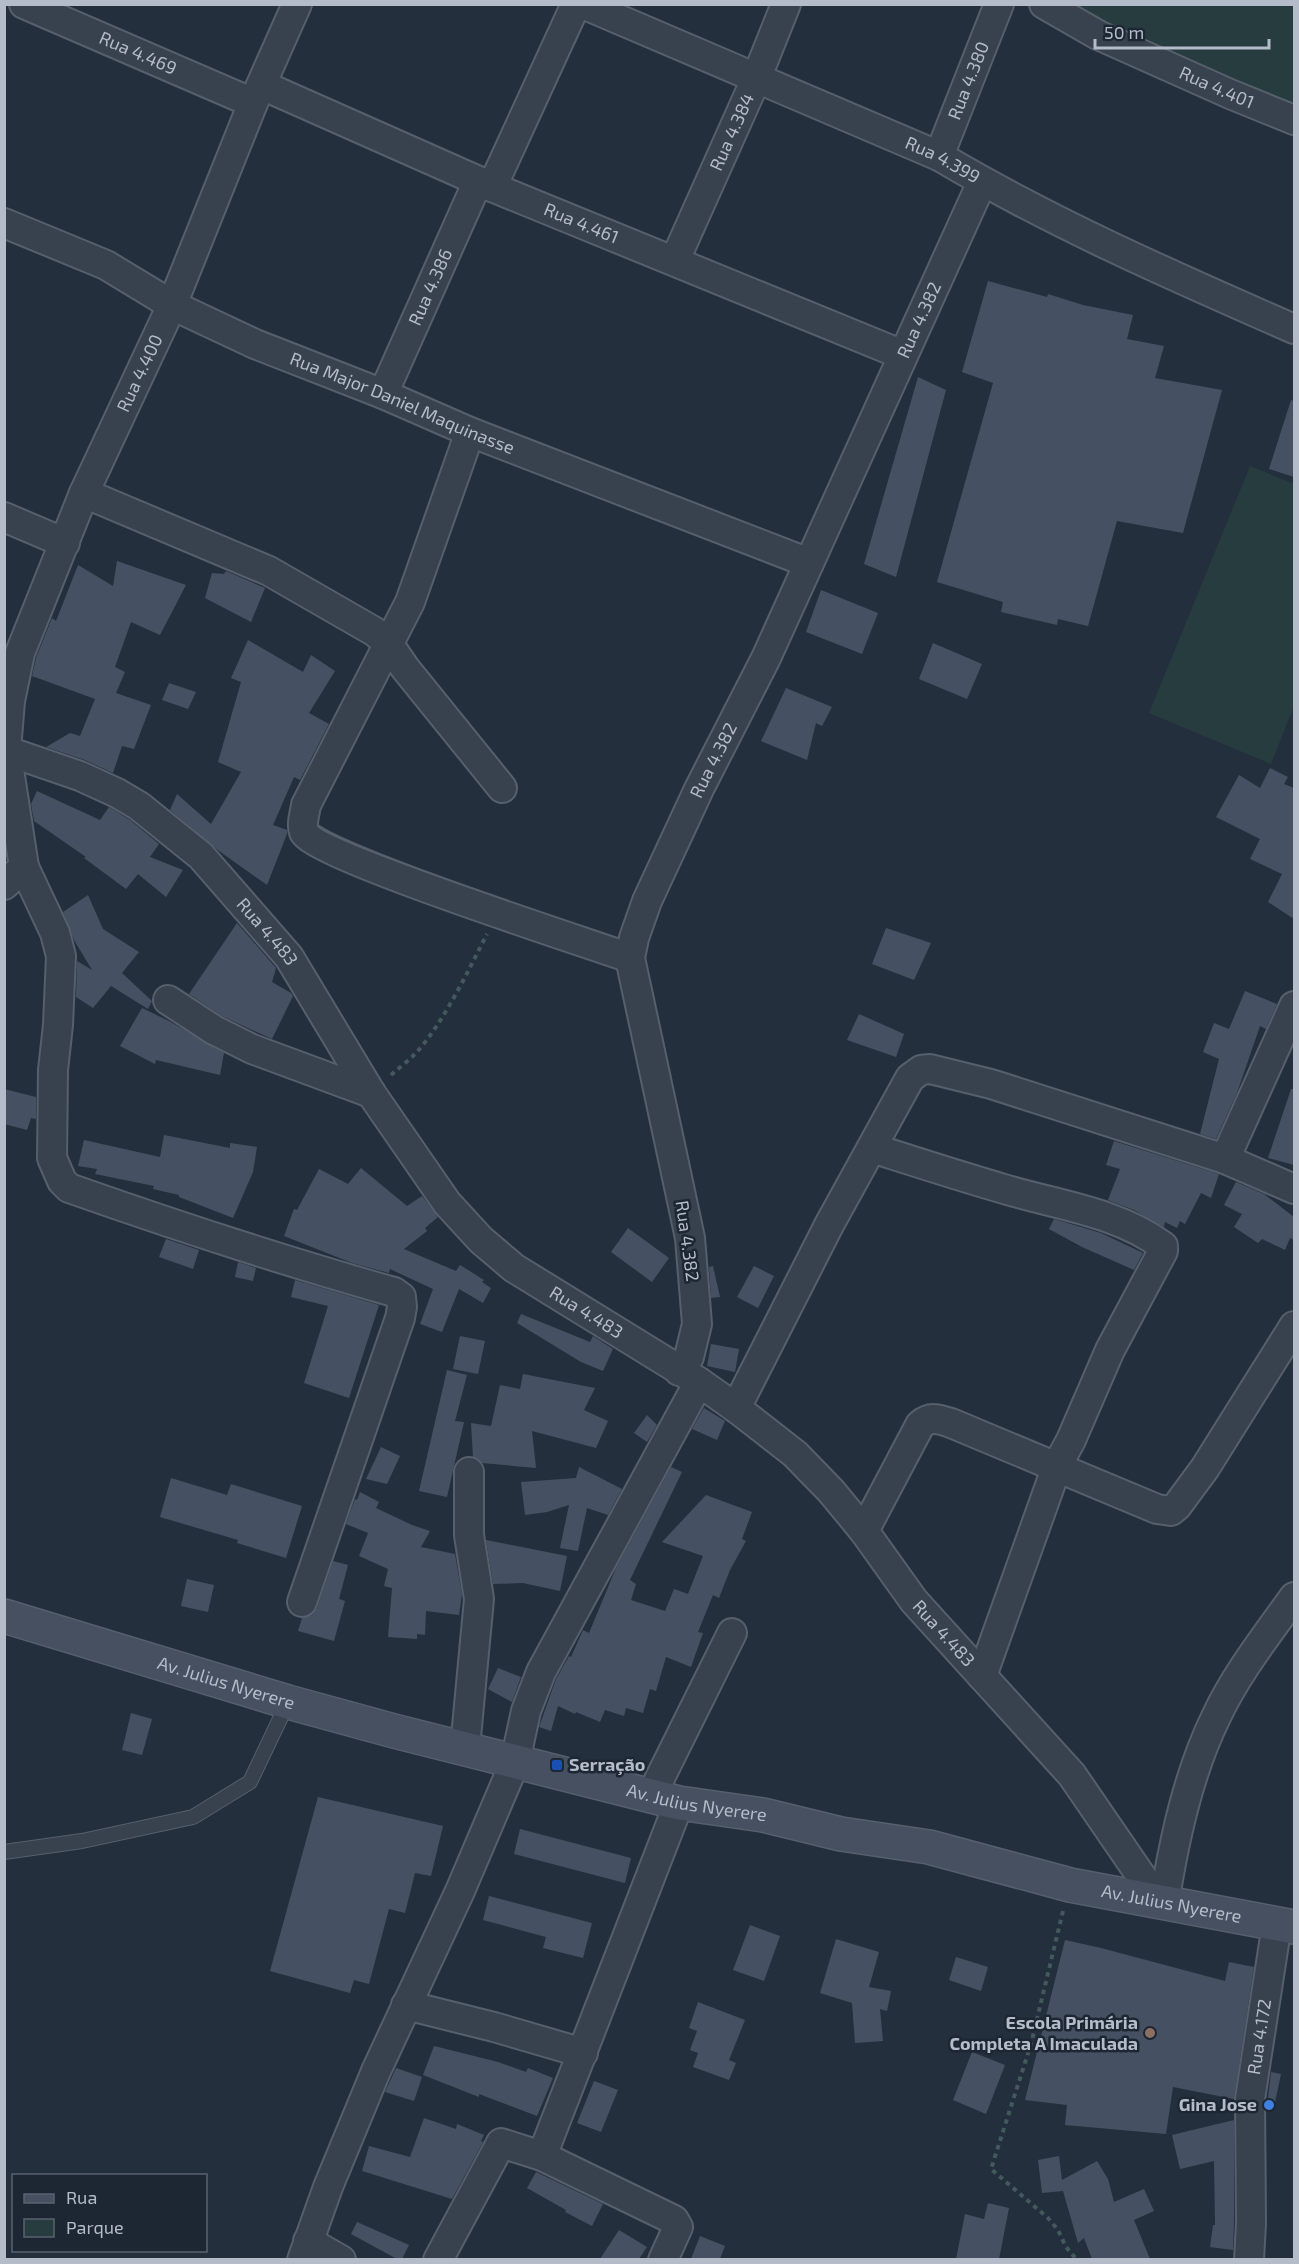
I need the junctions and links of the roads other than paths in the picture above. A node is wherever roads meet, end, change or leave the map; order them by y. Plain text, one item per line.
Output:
1 (24, 4) edge
2 (297, 4) edge
3 (576, 4) edge
4 (583, 4) edge
5 (786, 4) edge
6 (999, 4) edge
7 (1044, 4) edge
8 (756, 79) junction
9 (258, 94) junction
10 (1294, 120) edge
11 (939, 156) junction
12 (982, 182) junction
13 (485, 184) junction
14 (4, 223) edge
15 (675, 260) junction
16 (172, 305) junction
17 (1294, 329) edge
18 (903, 355) junction
19 (383, 394) junction
20 (470, 432) junction
21 (84, 493) junction
22 (4, 517) edge
23 (64, 543) junction
24 (809, 563) junction
25 (388, 643) junction
26 (5, 750) edge
27 (502, 788) dead end
28 (14, 876) edge
29 (630, 958) junction
30 (168, 1000) dead end
31 (1294, 1006) edge
32 (371, 1093) junction
33 (872, 1148) junction
34 (1225, 1159) junction
35 (1294, 1189) edge
36 (1294, 1326) edge
37 (689, 1377) junction
38 (736, 1408) junction
39 (1057, 1466) junction
40 (469, 1472) dead end
41 (864, 1531) junction
42 (1294, 1597) edge
43 (302, 1602) dead end
44 (4, 1616) edge
45 (732, 1633) dead end
46 (982, 1676) junction
47 (288, 1702) junction
48 (465, 1748) junction
49 (515, 1762) junction
50 (665, 1799) junction
51 (4, 1852) edge
52 (1162, 1903) junction
53 (1286, 1925) edge
54 (406, 2005) junction
55 (583, 2053) junction
56 (542, 2156) junction
57 (305, 2250) edge
58 (341, 2259) edge
59 (438, 2259) edge
60 (663, 2259) edge
61 (1249, 2259) edge

1 - 9 street, Rua 4.469
2 - 9 street, Rua 4.400
3 - 13 street, Rua 4.386
4 - 8 street, Rua 4.399
5 - 8 street, Rua 4.384
6 - 11 street, Rua 4.380
7 - 10 street, Rua 4.401
8 - 11 street, Rua 4.399
8 - 15 street, Rua 4.384
9 - 13 street, Rua 4.461
9 - 16 street, Rua 4.400
11 - 12 street, Rua 4.399
12 - 17 street, Rua 4.399
12 - 18 street, Rua 4.382
13 - 15 street, Rua 4.461
13 - 19 street, Rua 4.386
14 - 16 street, Rua Major Daniel Maquinasse
15 - 18 street, Rua 4.461
16 - 19 street, Rua Major Daniel Maquinasse
16 - 21 street, Rua 4.400
18 - 24 street, Rua 4.382
19 - 20 street, Rua Major Daniel Maquinasse
20 - 24 street, Rua Major Daniel Maquinasse
20 - 25 street
21 - 23 street, Rua 4.400
21 - 25 street
22 - 23 street
23 - 26 street, Rua 4.400
24 - 29 street, Rua 4.382
25 - 27 street
25 - 29 street
26 - 28 street, Rua 4.400
26 - 32 street, Rua 4.483
28 - 43 street, Rua 4.400
29 - 37 street, Rua 4.382
30 - 32 street
31 - 34 street
32 - 37 street, Rua 4.483
33 - 34 street
33 - 38 street
33 - 39 street
34 - 35 street
36 - 39 street
37 - 38 street, Rua 4.483
37 - 49 street, Rua 4.382
38 - 41 street, Rua 4.483
39 - 41 street
39 - 46 street
40 - 48 street
41 - 46 street, Rua 4.483
42 - 52 street
44 - 47 main road, Av. Julius Nyerere
45 - 50 street
46 - 52 street, Rua 4.483
47 - 48 main road, Av. Julius Nyerere
47 - 51 lane
48 - 49 main road, Av. Julius Nyerere
49 - 50 main road, Av. Julius Nyerere
49 - 54 street, Rua 4.382
50 - 52 main road, Av. Julius Nyerere
50 - 55 street
52 - 53 main road, Av. Julius Nyerere
53 - 61 street, Rua 4.172
54 - 55 street
54 - 57 street, Rua 4.382
55 - 56 street
56 - 59 street
56 - 60 street
57 - 58 street

